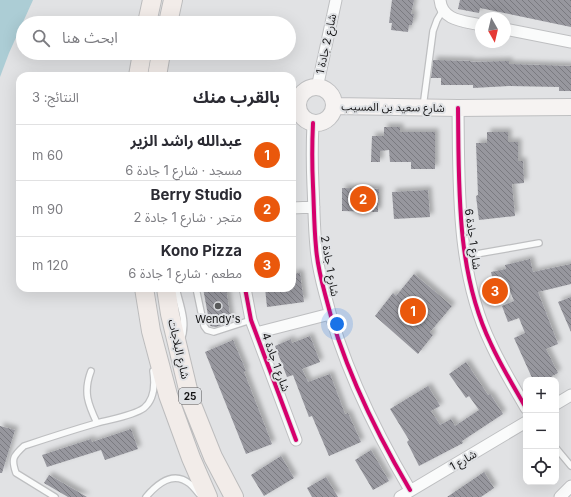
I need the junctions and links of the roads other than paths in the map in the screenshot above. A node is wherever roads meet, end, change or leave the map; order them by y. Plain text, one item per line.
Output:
1 (152, 0) edge
2 (173, 0) edge
3 (336, 0) edge
4 (442, 5) edge
5 (149, 16) edge
6 (170, 16) edge
7 (475, 23) edge
8 (511, 30) edge
9 (571, 42) edge
10 (141, 60) edge
11 (160, 60) edge
12 (139, 72) edge
13 (158, 72) edge
14 (317, 88) junction
15 (296, 104) edge
16 (334, 106) junction
17 (296, 107) edge
18 (423, 107) junction
19 (571, 107) edge
20 (458, 108) junction
21 (313, 123) junction
22 (314, 207) junction
23 (296, 208) edge
24 (539, 243) dead end
25 (465, 256) junction
26 (145, 292) edge
27 (167, 292) edge
28 (177, 292) edge
29 (197, 292) edge
30 (246, 292) edge
31 (330, 314) junction
32 (252, 320) junction
33 (151, 331) junction
34 (256, 333) junction
35 (178, 348) junction
36 (91, 371) dead end
37 (571, 395) edge
38 (559, 402) edge
39 (523, 403) edge
40 (97, 423) junction
41 (523, 424) edge
42 (296, 440) dead end
43 (557, 449) edge
44 (571, 466) edge
45 (571, 486) edge
46 (410, 490) junction
47 (55, 497) edge
48 (146, 497) edge
49 (201, 497) edge
50 (208, 497) edge
51 (234, 497) edge
52 (400, 497) edge
53 (560, 497) edge

1 - 5 main road
2 - 6 main road
3 - 14 street, شارع 2 جادة 1
4 - 7 street
4 - 18 lane
8 - 9 street
10 - 12 main road
11 - 13 main road
14 - 15 street
14 - 16 street
16 - 18 street, شارع سعيد بن المسيب
16 - 21 street
17 - 21 street
18 - 20 street, شارع سعيد بن المسيب
19 - 20 street, شارع سعيد بن المسيب
20 - 25 street, شارع 1 جادة 6
21 - 22 street, شارع 1 جادة 2
22 - 23 street
22 - 31 street, شارع 1 جادة 2
24 - 25 lane
25 - 39 street, شارع 1 جادة 6
26 - 33 main road, شارع البلاجات / 25
27 - 35 main road, شارع البلاجات / 25
28 - 35 lane
29 - 32 lane
30 - 32 street, شارع 1 جادة 4
31 - 34 street, شارع 1 جادة 4
31 - 46 street, شارع 1 جادة 2
32 - 34 street, شارع 1 جادة 4
33 - 40 lane
33 - 50 main road, شارع البلاجات / 25
34 - 42 street, شارع 1 جادة 4
35 - 51 main road, شارع البلاجات / 25
36 - 40 lane
37 - 38 street
40 - 47 lane
41 - 46 street, شارع 1
43 - 44 lane
45 - 53 street
46 - 52 street, شارع 1
48 - 49 lane

